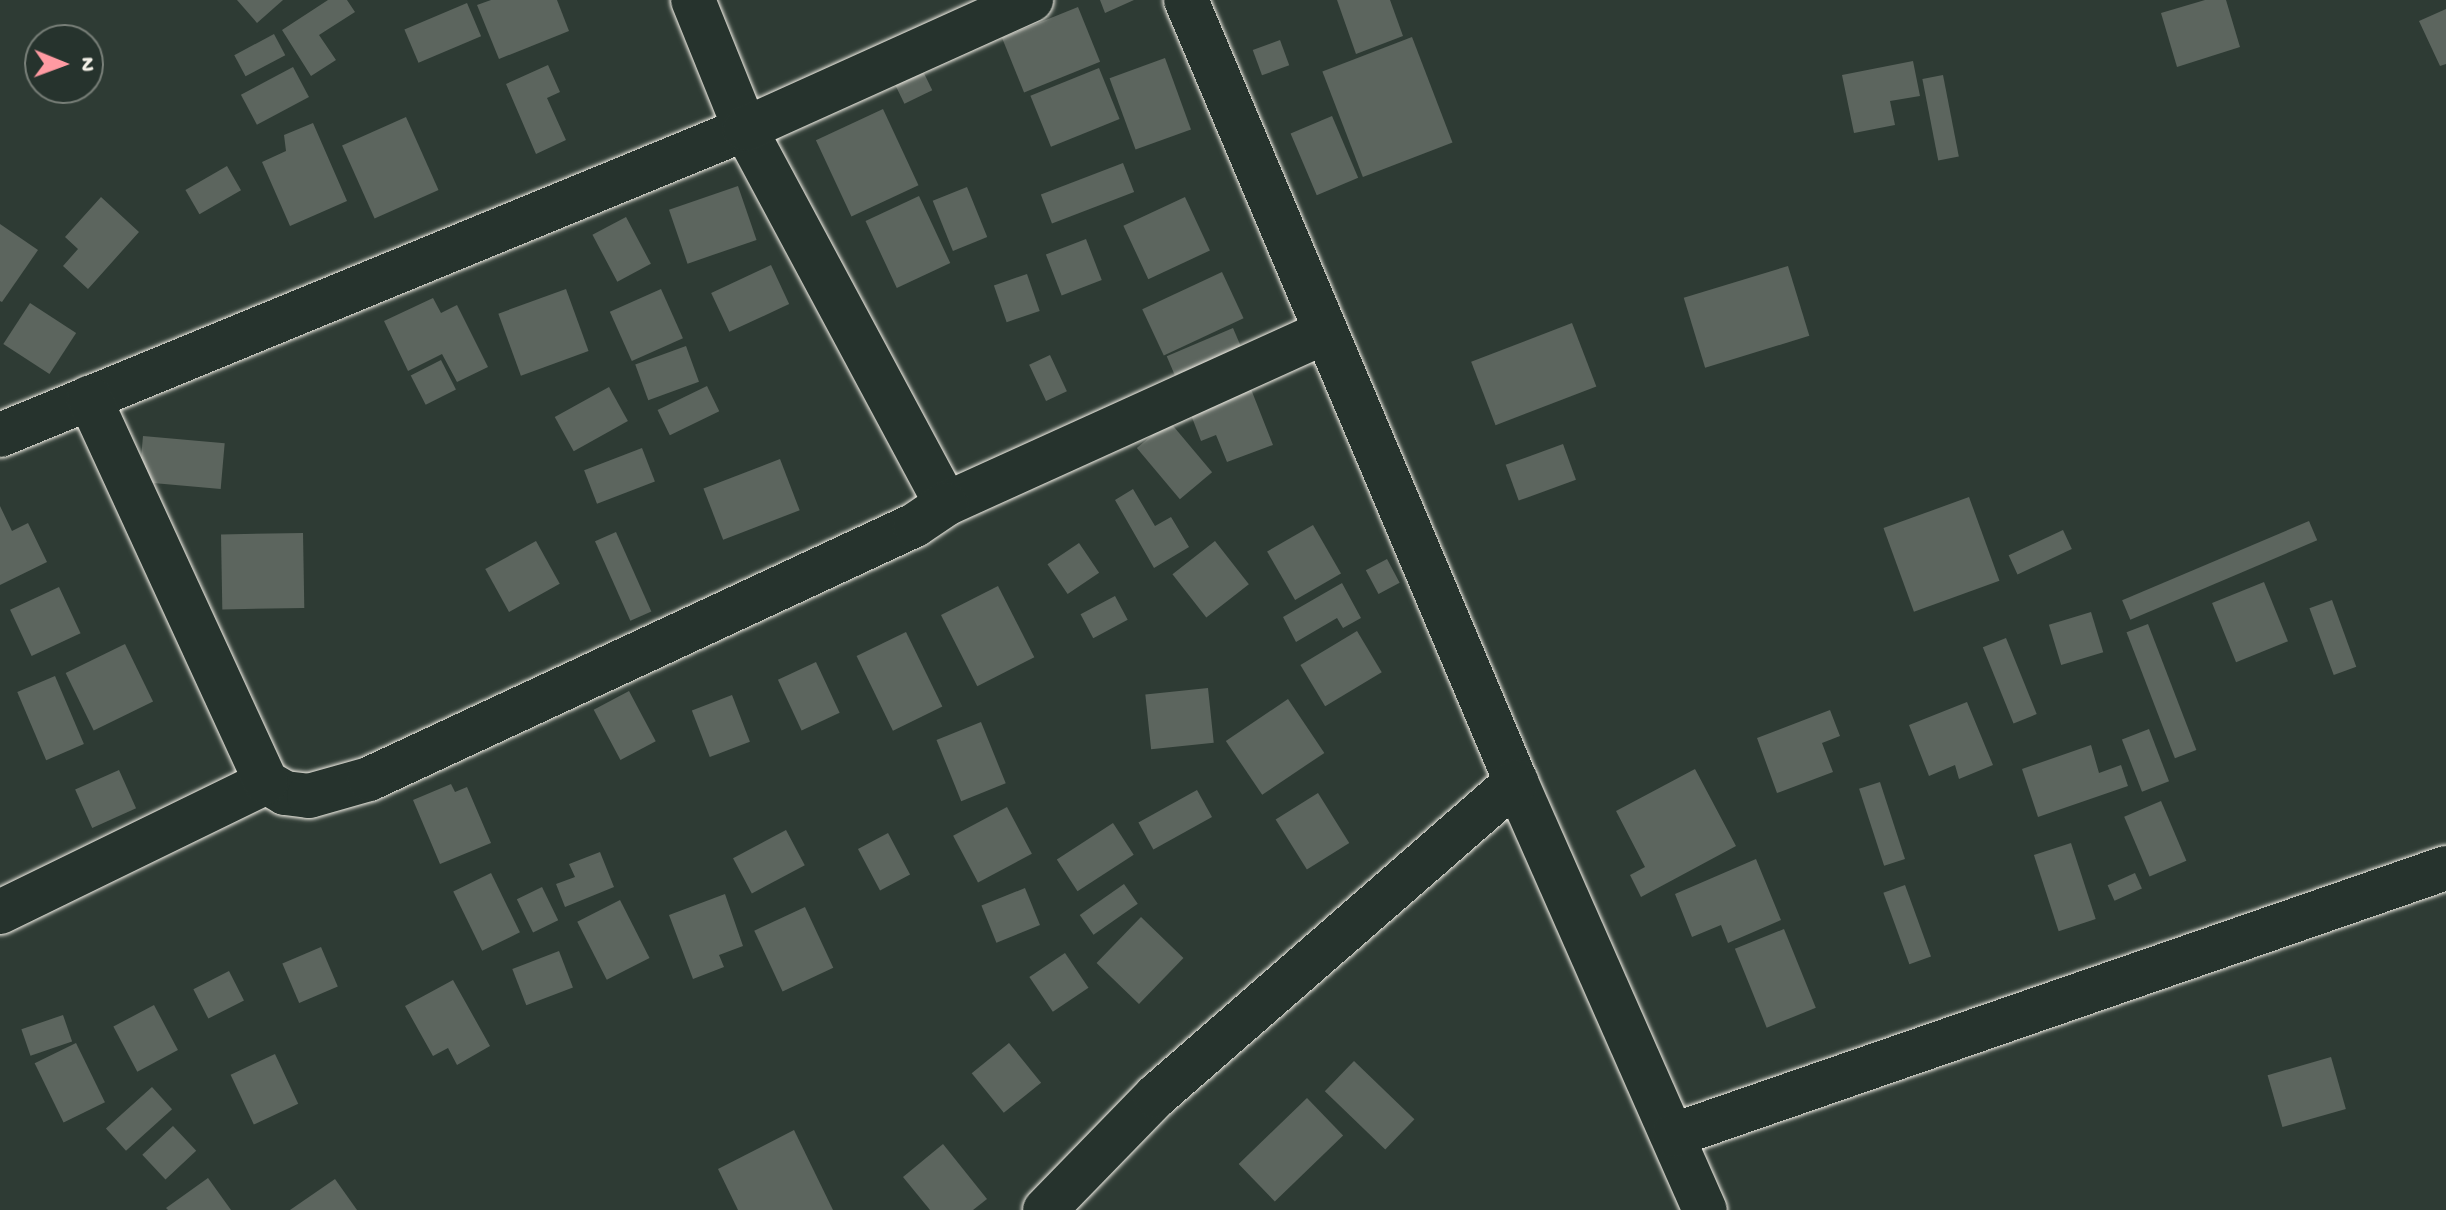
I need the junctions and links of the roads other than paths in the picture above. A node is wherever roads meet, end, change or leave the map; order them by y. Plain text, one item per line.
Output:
1 (693, 0) edge
2 (1031, 0) edge
3 (1186, 0) edge
4 (745, 129) junction
5 (1325, 332) junction
6 (89, 398) junction
7 (0, 435) edge
8 (946, 504) junction
9 (266, 782) junction
10 (1516, 782) junction
11 (2446, 868) edge
12 (0, 912) edge
13 (1674, 1135) junction
14 (1045, 1210) edge
15 (1705, 1210) edge

1 - 4 street
2 - 4 street
3 - 5 street
4 - 6 street
4 - 8 street
5 - 8 street
5 - 10 street
6 - 7 street
6 - 9 street
8 - 9 street
9 - 12 street
10 - 13 street
10 - 14 street
11 - 13 street
13 - 15 street

